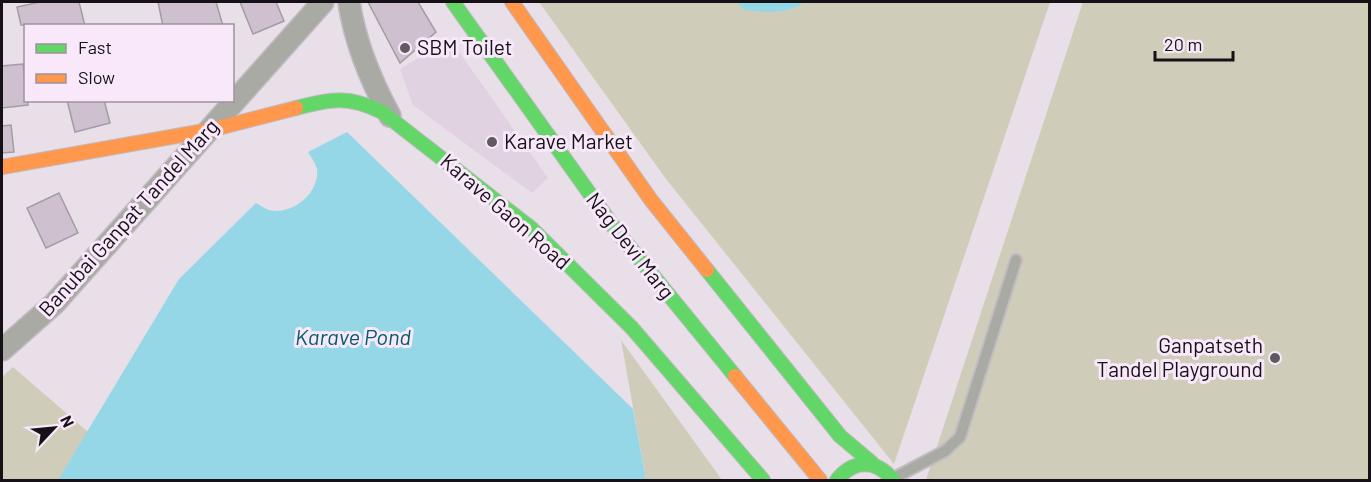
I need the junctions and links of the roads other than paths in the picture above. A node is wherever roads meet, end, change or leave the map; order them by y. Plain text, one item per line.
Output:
1 (323, 2) edge
2 (349, 2) edge
3 (453, 2) edge
4 (512, 2) edge
5 (390, 116) junction
6 (210, 130) junction
7 (2, 167) edge
8 (1016, 260) dead end
9 (2, 350) edge
10 (872, 464) junction
11 (763, 480) edge
12 (820, 480) edge
13 (837, 480) edge
14 (892, 480) edge

1 - 6 street, Banubai Ganpat Tandel Marg
2 - 5 street
3 - 12 main road, Nag Devi Marg
4 - 10 main road
5 - 6 main road, Karave Gaon Road
5 - 11 main road, Karave Gaon Road
6 - 7 main road, Karave Gaon Road
6 - 9 street, Banubai Ganpat Tandel Marg
8 - 14 lane
10 - 13 main road
10 - 14 main road

